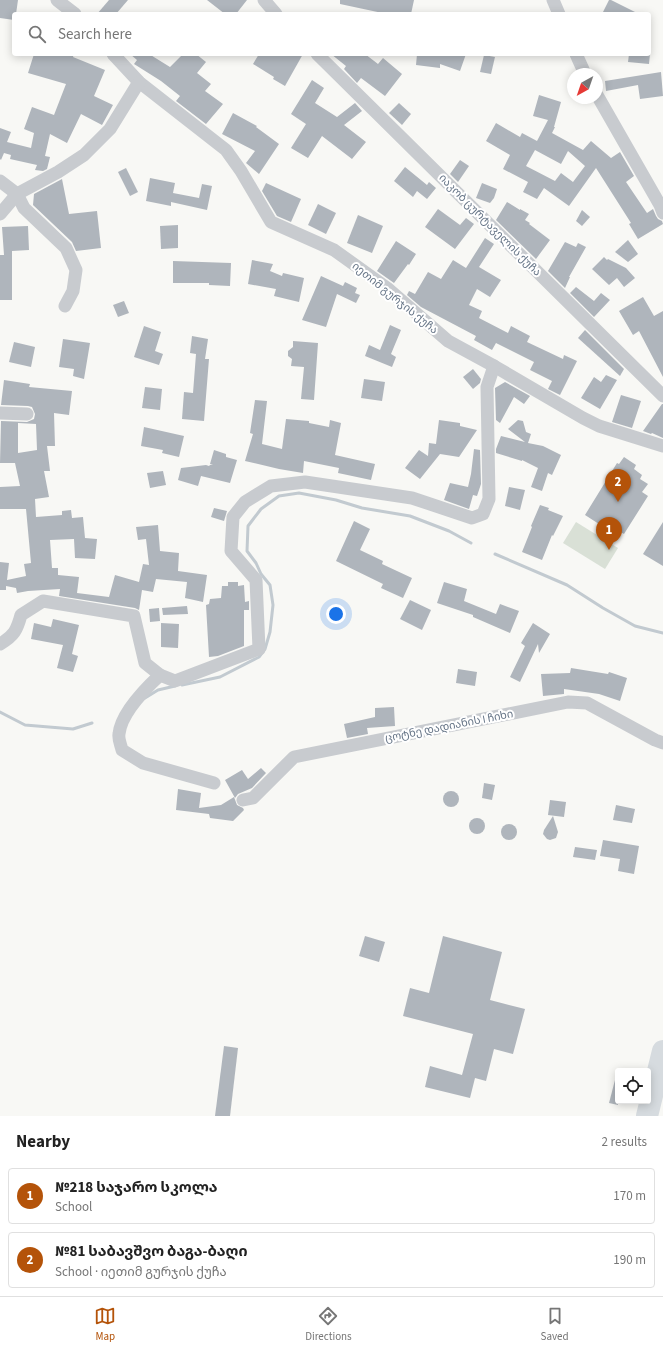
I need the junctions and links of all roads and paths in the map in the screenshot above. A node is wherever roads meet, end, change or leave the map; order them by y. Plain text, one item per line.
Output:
1 (57, 0) edge
2 (264, 0) edge
3 (553, 0) edge
4 (72, 12) edge
5 (274, 12) edge
6 (557, 12) edge
7 (115, 56) edge
8 (319, 56) edge
9 (577, 56) edge
10 (582, 68) edge
11 (139, 82) junction
12 (602, 104) edge
13 (0, 181) edge
14 (17, 194) junction
15 (663, 212) edge
16 (0, 214) edge
17 (64, 306) dead end
18 (494, 366) junction
19 (663, 396) edge
20 (0, 413) edge
21 (27, 414) dead end
22 (663, 446) edge
23 (0, 644) edge
24 (160, 675) junction
25 (663, 743) edge
26 (214, 783) dead end
27 (243, 800) dead end
28 (663, 1051) edge
29 (647, 1116) edge

1 - 4 street
2 - 5 street
3 - 6 street
7 - 11 street, იეთიმ გურჯის ქუჩა
8 - 19 street, იაკობ ცურტაველის ქუჩა
9 - 10 street
11 - 14 street
11 - 18 street, იეთიმ გურჯის ქუჩა
12 - 15 street
13 - 14 street
14 - 16 street
14 - 17 street
18 - 22 street, იეთიმ გურჯის ქუჩა
18 - 24 street
20 - 21 street
23 - 24 street
24 - 26 street
25 - 27 street, ცოტნე დადიანის I ჩიხი
28 - 29 highway

